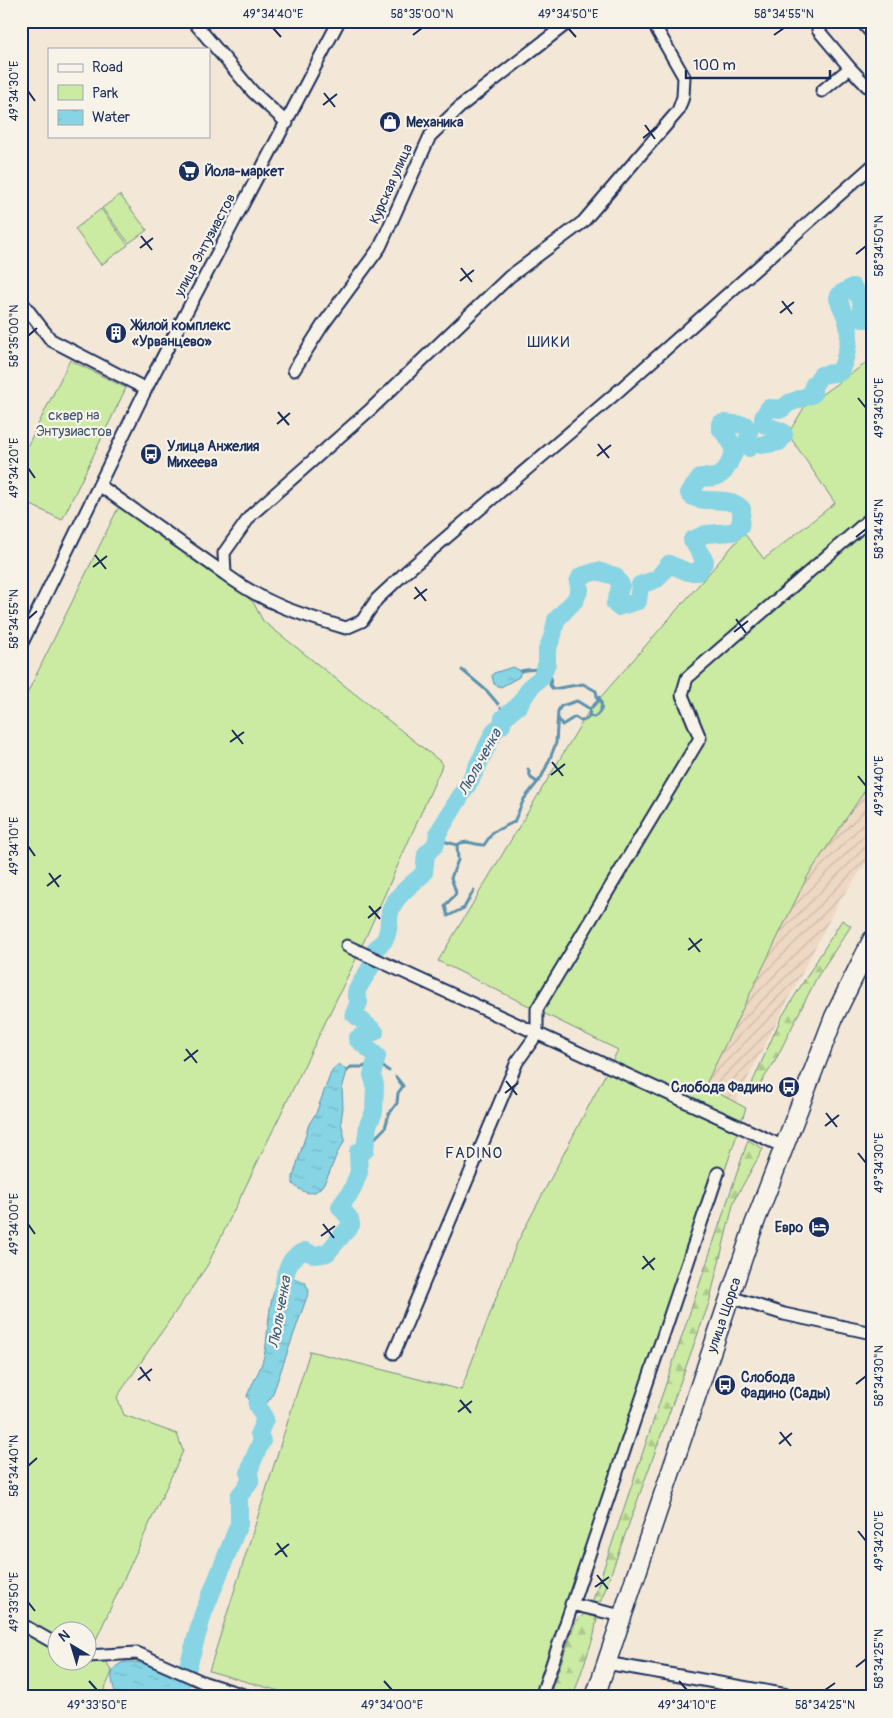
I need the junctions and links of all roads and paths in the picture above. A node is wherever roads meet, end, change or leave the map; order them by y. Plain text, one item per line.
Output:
1 (193, 21) edge
2 (338, 21) edge
3 (570, 21) edge
4 (652, 21) edge
5 (861, 21) edge
6 (818, 30) dead end
7 (872, 34) edge
8 (850, 68) junction
9 (872, 88) edge
10 (822, 91) dead end
11 (287, 123) junction
12 (872, 166) edge
13 (21, 301) edge
14 (294, 370) dead end
15 (146, 389) junction
16 (99, 486) junction
17 (872, 517) edge
18 (225, 574) junction
19 (21, 645) edge
20 (872, 940) edge
21 (347, 946) dead end
22 (537, 1034) junction
23 (784, 1147) junction
24 (718, 1173) dead end
25 (730, 1298) junction
26 (872, 1333) edge
27 (394, 1353) dead end
28 (570, 1604) junction
29 (622, 1616) junction
30 (21, 1624) edge
31 (48, 1640) edge
32 (98, 1655) edge
33 (606, 1663) junction
34 (228, 1694) edge
35 (250, 1697) edge
36 (541, 1697) edge
37 (595, 1697) edge
38 (799, 1697) edge

1 - 11 street
2 - 11 street, улица Энтузиастов
3 - 14 street, Курская улица
4 - 18 street
5 - 7 street
6 - 8 street
8 - 9 street
8 - 10 street
11 - 15 street, улица Энтузиастов
12 - 18 street
13 - 15 street
15 - 16 street, улица Энтузиастов
16 - 18 street
16 - 19 street, улица Энтузиастов
17 - 22 street
20 - 23 main road, улица Щорса
21 - 22 street
22 - 23 street
22 - 27 street
23 - 25 main road, улица Щорса
24 - 28 street
25 - 26 street
25 - 29 main road, улица Щорса
28 - 29 street
28 - 36 street
29 - 33 main road, улица Щорса
30 - 31 street
32 - 34 street
33 - 37 main road, улица Щорса
33 - 38 street
34 - 35 street

